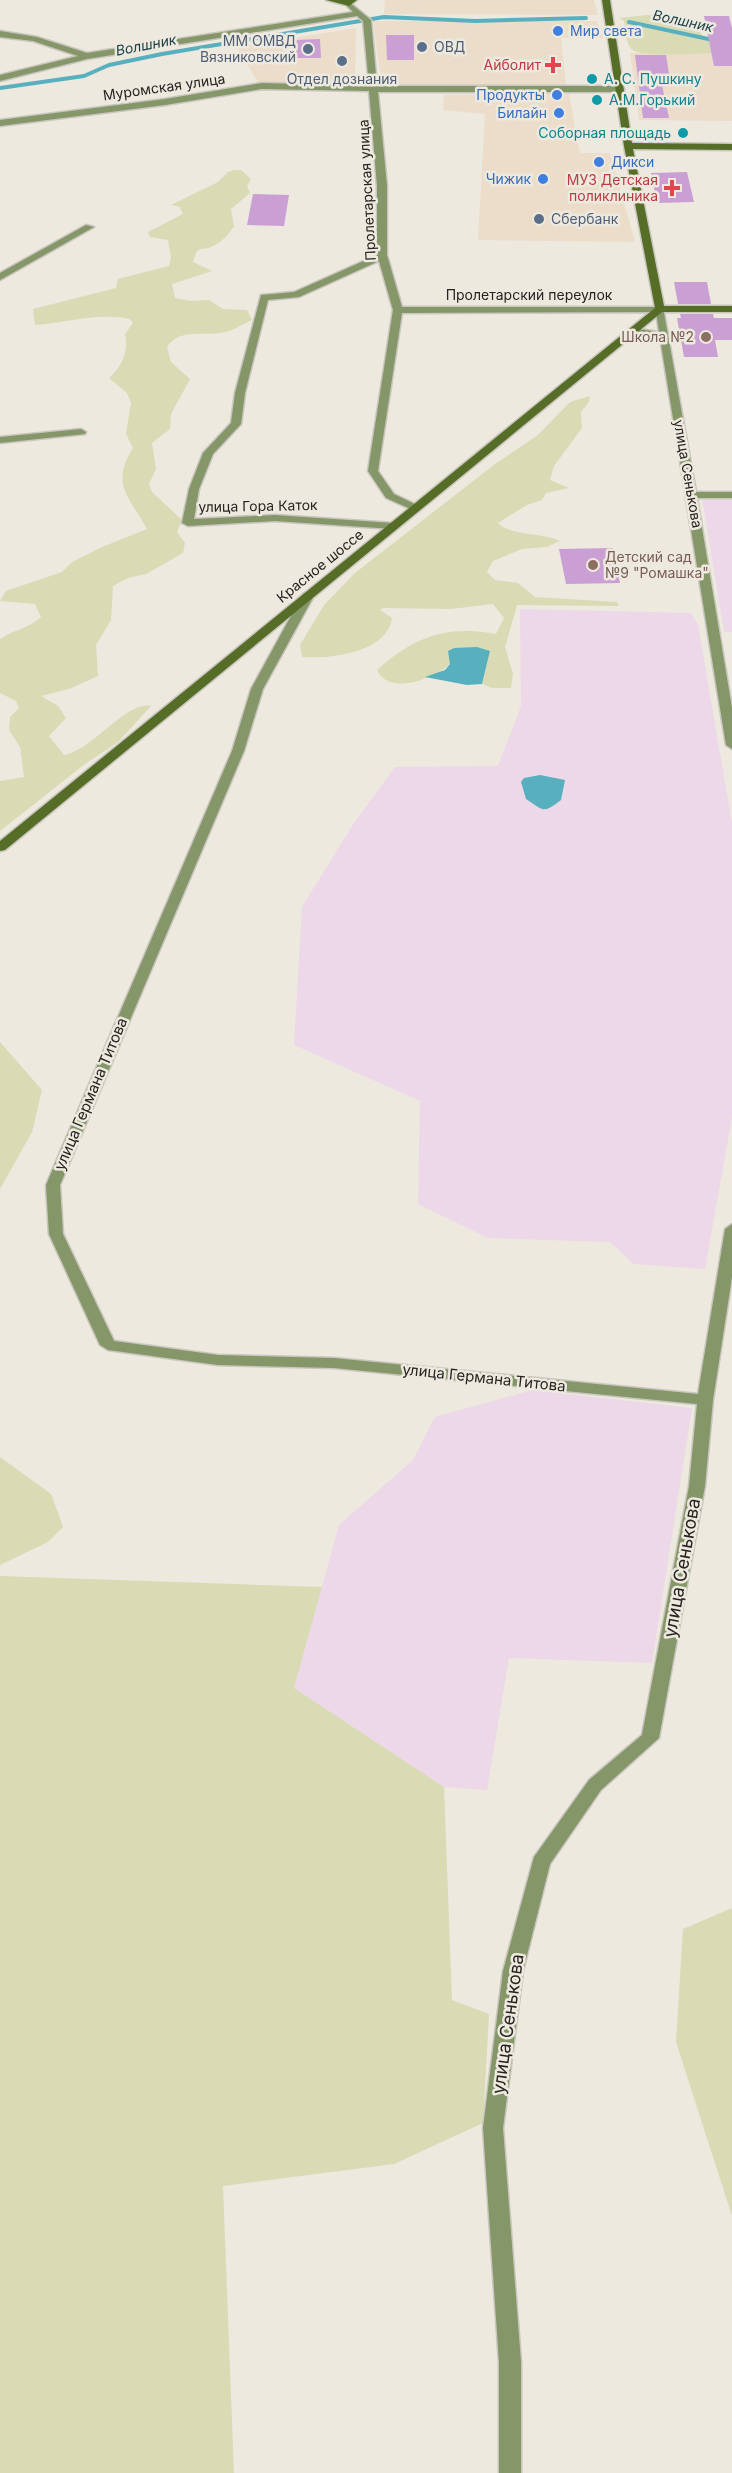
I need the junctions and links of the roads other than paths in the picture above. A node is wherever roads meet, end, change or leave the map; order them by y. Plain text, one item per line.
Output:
1 (330, 0) edge
2 (606, 0) edge
3 (351, 2) edge
4 (360, 13) junction
5 (0, 34) edge
6 (87, 56) junction
7 (0, 78) edge
8 (375, 89) junction
9 (620, 89) junction
10 (0, 123) edge
11 (628, 146) junction
12 (732, 147) edge
13 (89, 226) dead end
14 (382, 256) junction
15 (0, 277) edge
16 (660, 309) junction
17 (732, 309) edge
18 (398, 310) junction
19 (632, 331) junction
20 (664, 336) junction
21 (81, 432) dead end
22 (0, 440) edge
23 (692, 495) junction
24 (732, 495) edge
25 (415, 508) junction
26 (393, 526) junction
27 (309, 594) junction
28 (732, 745) edge
29 (0, 847) edge
30 (732, 1229) edge
31 (705, 1400) junction
32 (510, 2473) edge

1 - 3 main road
2 - 9 main road
3 - 4 street
4 - 6 street
4 - 8 street, Пролетарская улица
5 - 6 street
6 - 7 street
8 - 9 street, Муромская улица
8 - 10 street, Муромская улица
8 - 14 street, Пролетарская улица
9 - 11 main road
11 - 12 main road
11 - 16 main road
13 - 15 street
14 - 18 street, Пролетарская улица
14 - 26 street, улица Гора Каток
16 - 17 main road
16 - 18 street, Пролетарский переулок
16 - 19 main road, Красное шоссе
16 - 20 street, улица Сенькова
18 - 25 street, Пролетарская улица
19 - 20 street
19 - 25 main road, Красное шоссе
20 - 23 street, улица Сенькова
21 - 22 street
23 - 24 street
23 - 28 street, улица Сенькова
25 - 26 main road, Красное шоссе
26 - 27 main road, Красное шоссе
27 - 29 main road, Красное шоссе
27 - 31 street, улица Германа Титова
30 - 31 street, улица Сенькова
31 - 32 street, улица Сенькова

